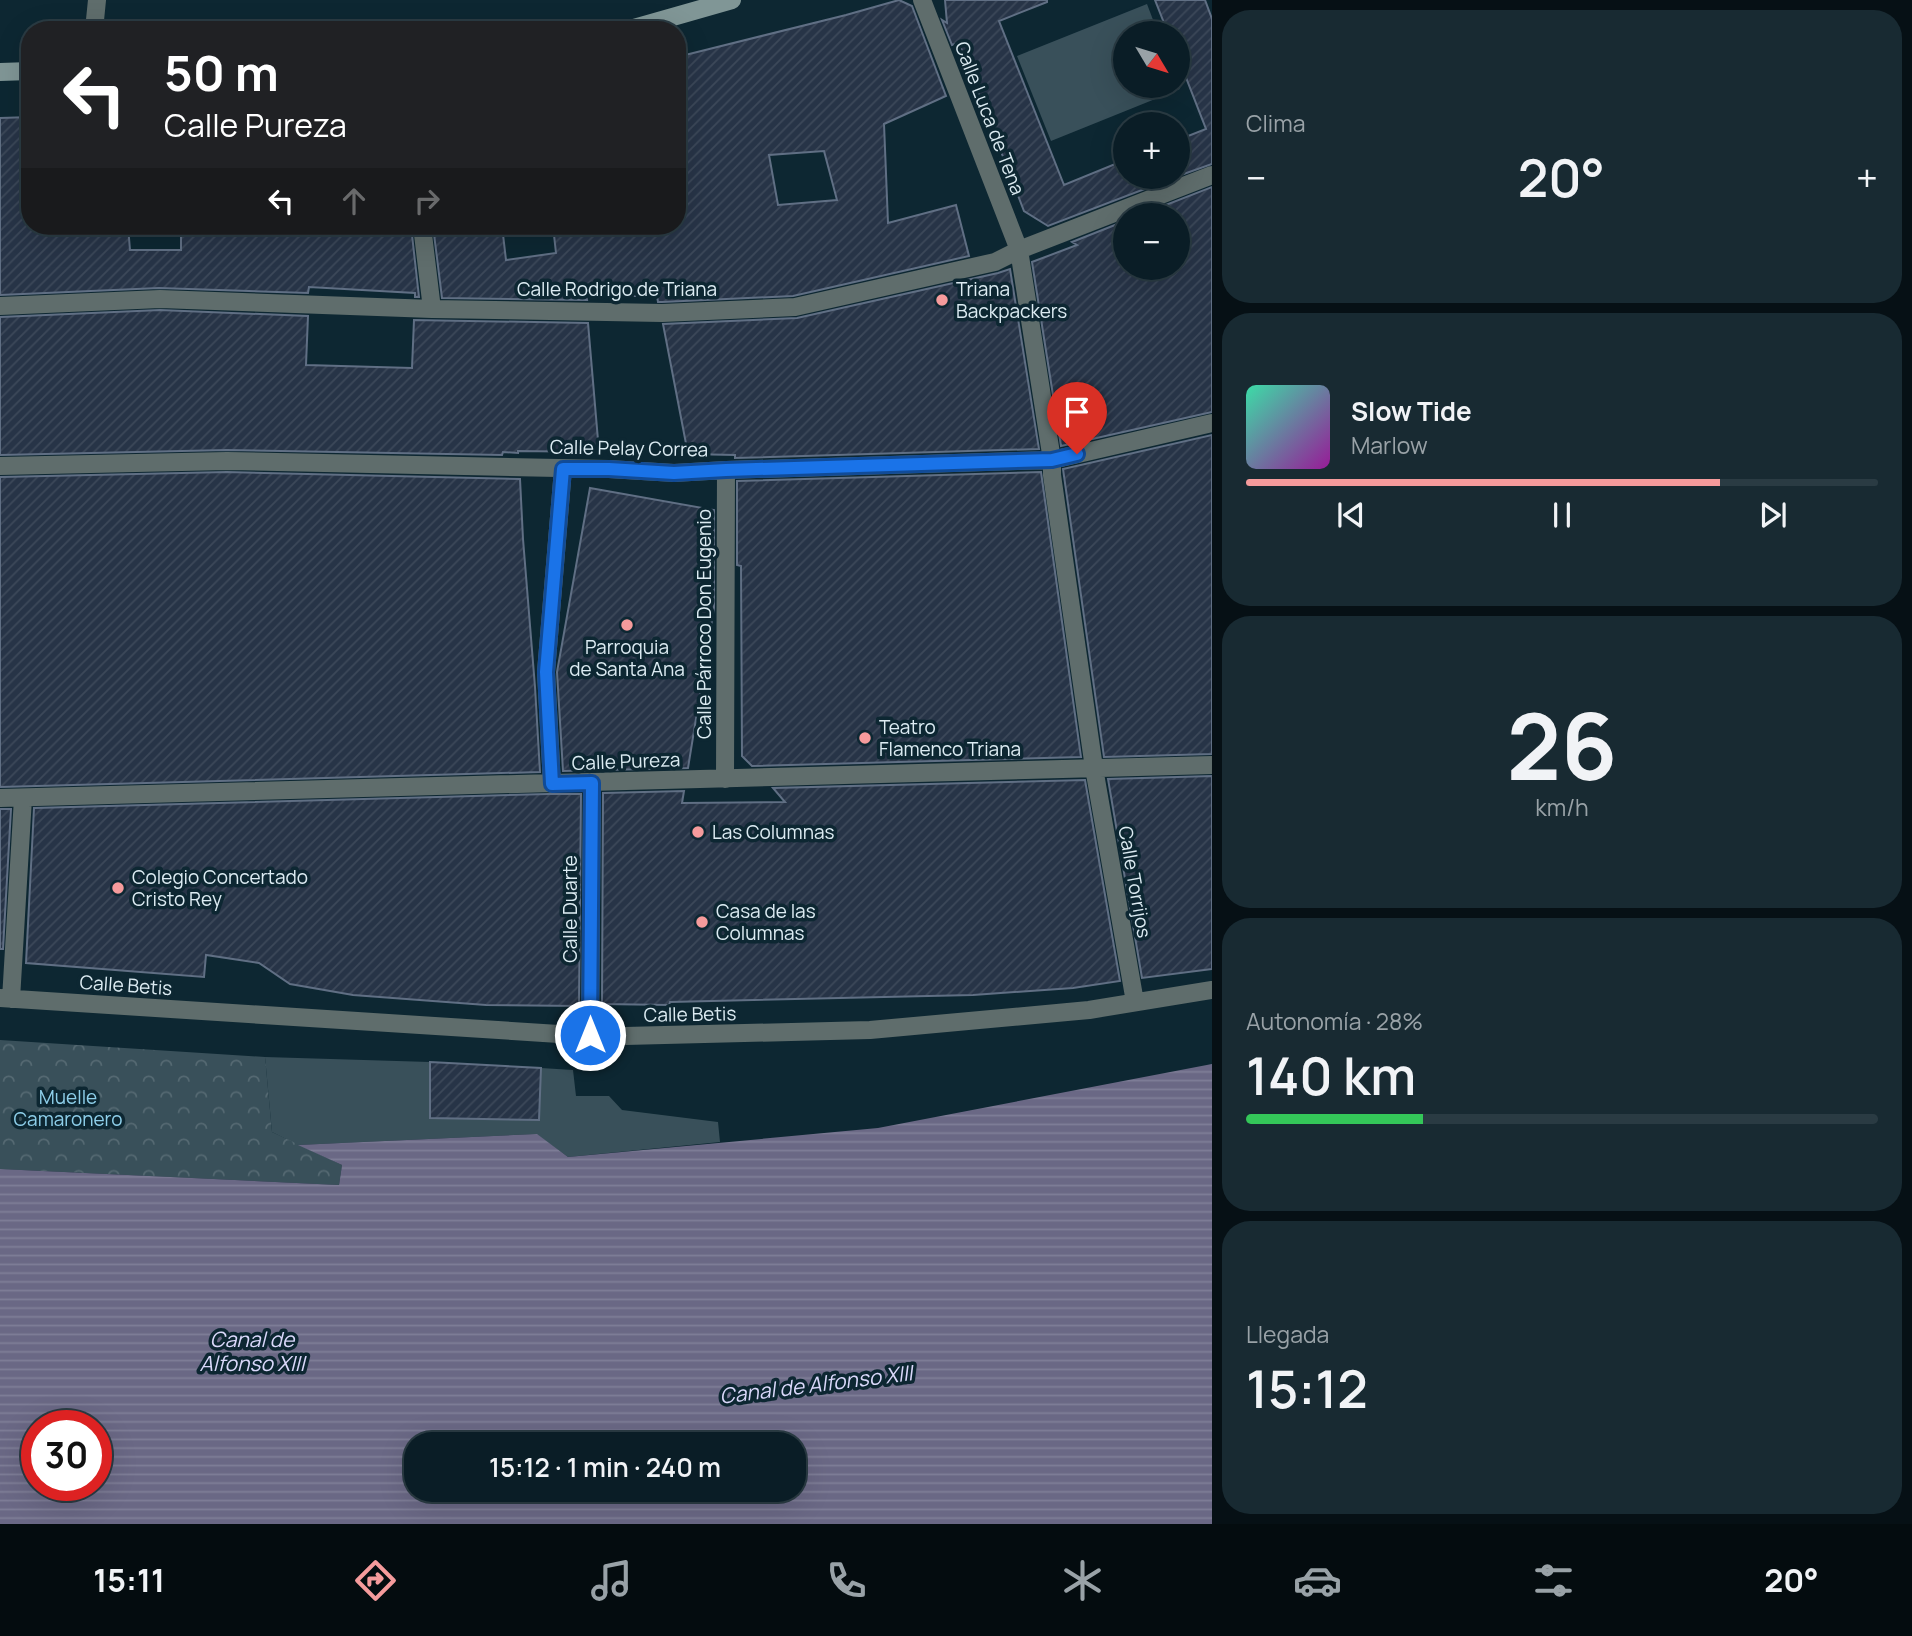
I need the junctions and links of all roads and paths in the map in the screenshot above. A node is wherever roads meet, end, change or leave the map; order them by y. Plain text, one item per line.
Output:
1 (97, 0) edge
2 (732, 0) edge
3 (922, 0) edge
4 (95, 21) edge
5 (658, 21) edge
6 (21, 71) edge
7 (0, 72) edge
8 (1212, 175) edge
9 (423, 235) edge
10 (1019, 250) junction
11 (0, 306) edge
12 (432, 309) junction
13 (1212, 423) edge
14 (1052, 460) junction
15 (0, 466) edge
16 (563, 469) junction
17 (726, 470) junction
18 (1212, 765) edge
19 (1094, 768) junction
20 (725, 779) junction
21 (592, 783) junction
22 (552, 784) junction
23 (0, 798) edge
24 (23, 798) junction
25 (1212, 990) edge
26 (5, 999) edge
27 (1135, 1002) junction
28 (590, 1035) junction

1 - 4 street
2 - 5 main road
3 - 10 street, Calle Luca de Tena
6 - 7 main road
8 - 10 street, Calle Rodrigo de Triana
9 - 12 street
10 - 12 street, Calle Rodrigo de Triana
10 - 14 street, Calle Luca de Tena
11 - 12 street, Calle Rodrigo de Triana
13 - 14 street, Calle Pelay Correa
14 - 17 street, Calle Pelay Correa
14 - 19 street, Calle Torrijos
15 - 16 street, Calle Pelay Correa
16 - 17 street, Calle Pelay Correa
16 - 22 street
17 - 20 street, Calle Párroco Don Eugenio
18 - 19 street, Calle Pureza
19 - 20 street, Calle Pureza
19 - 27 street, Calle Torrijos
20 - 21 street, Calle Pureza
21 - 22 street, Calle Pureza
21 - 28 street, Calle Duarte
22 - 24 street, Calle Pureza
23 - 24 street, Calle Pureza
24 - 26 street
25 - 27 street, Calle Betis
26 - 28 street, Calle Betis
27 - 28 street, Calle Betis

